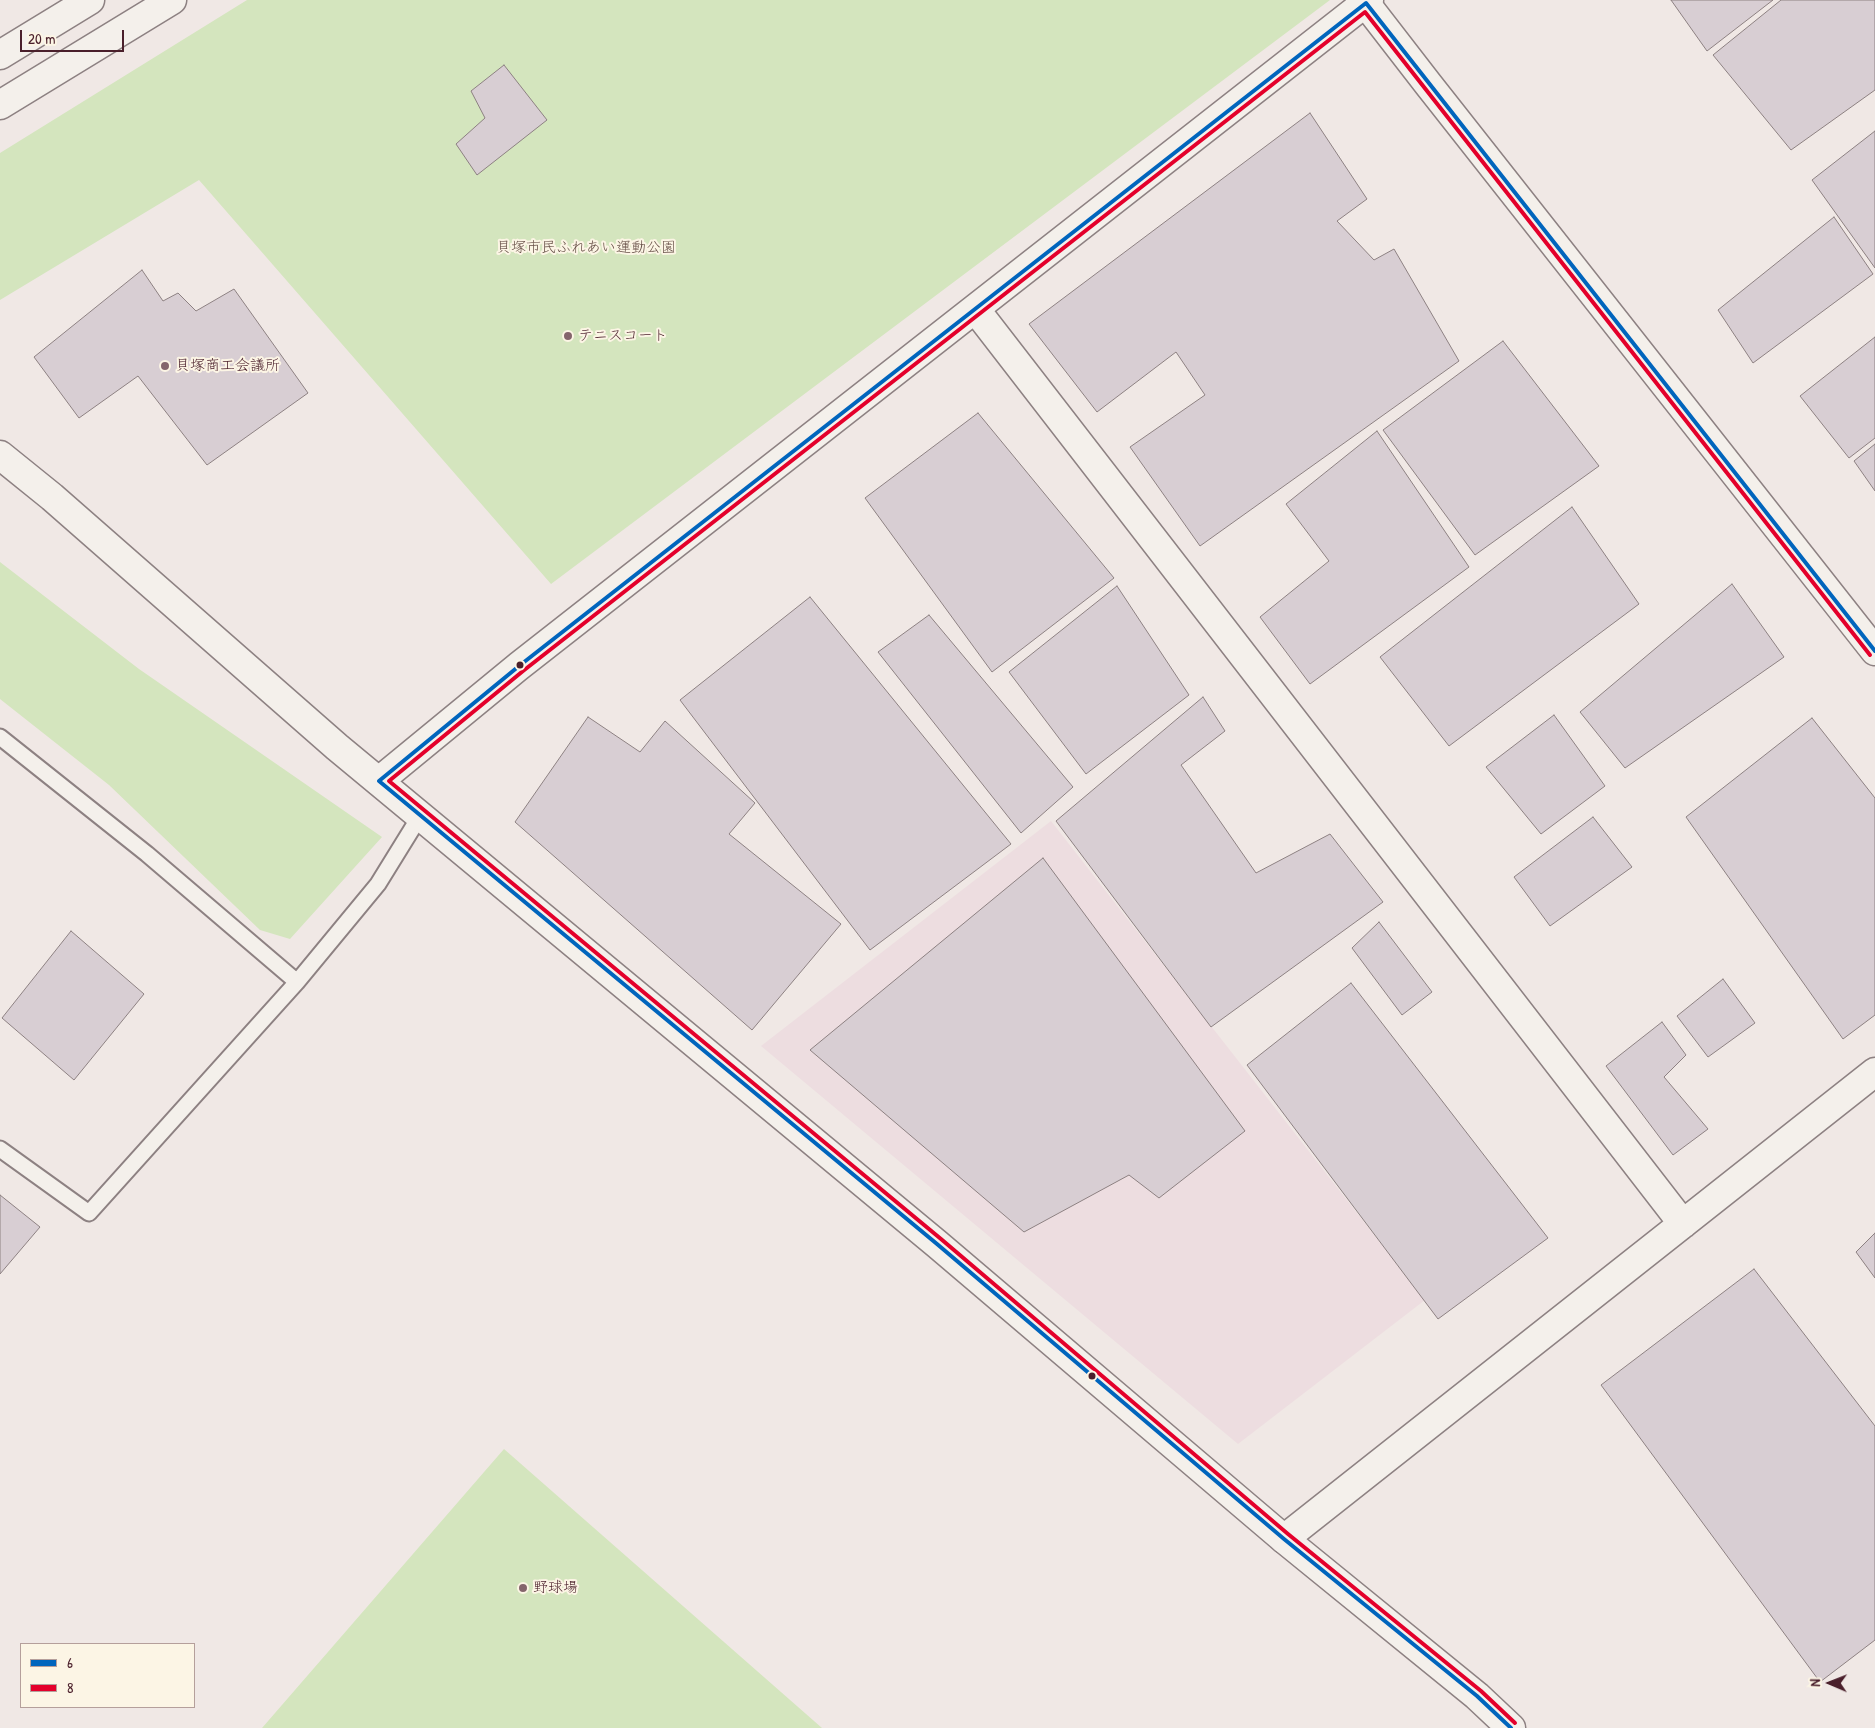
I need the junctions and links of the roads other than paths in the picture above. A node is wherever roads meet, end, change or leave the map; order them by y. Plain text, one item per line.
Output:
1 (90, 0) edge
2 (172, 0) edge
3 (1366, 1) edge
4 (0, 55) edge
5 (0, 105) edge
6 (976, 310) junction
7 (0, 455) edge
8 (1875, 651) edge
9 (0, 737) edge
10 (378, 781) junction
11 (420, 816) junction
12 (296, 982) junction
13 (1875, 1072) edge
14 (0, 1149) edge
15 (1682, 1224) junction
16 (1284, 1539) junction
17 (1511, 1728) edge

1 - 4 street
2 - 5 street
3 - 6 street
3 - 8 street
6 - 10 street
6 - 15 street
7 - 10 street
9 - 12 lane
10 - 11 street
11 - 12 lane
11 - 16 street
12 - 14 lane
13 - 15 street
15 - 16 street
16 - 17 street

